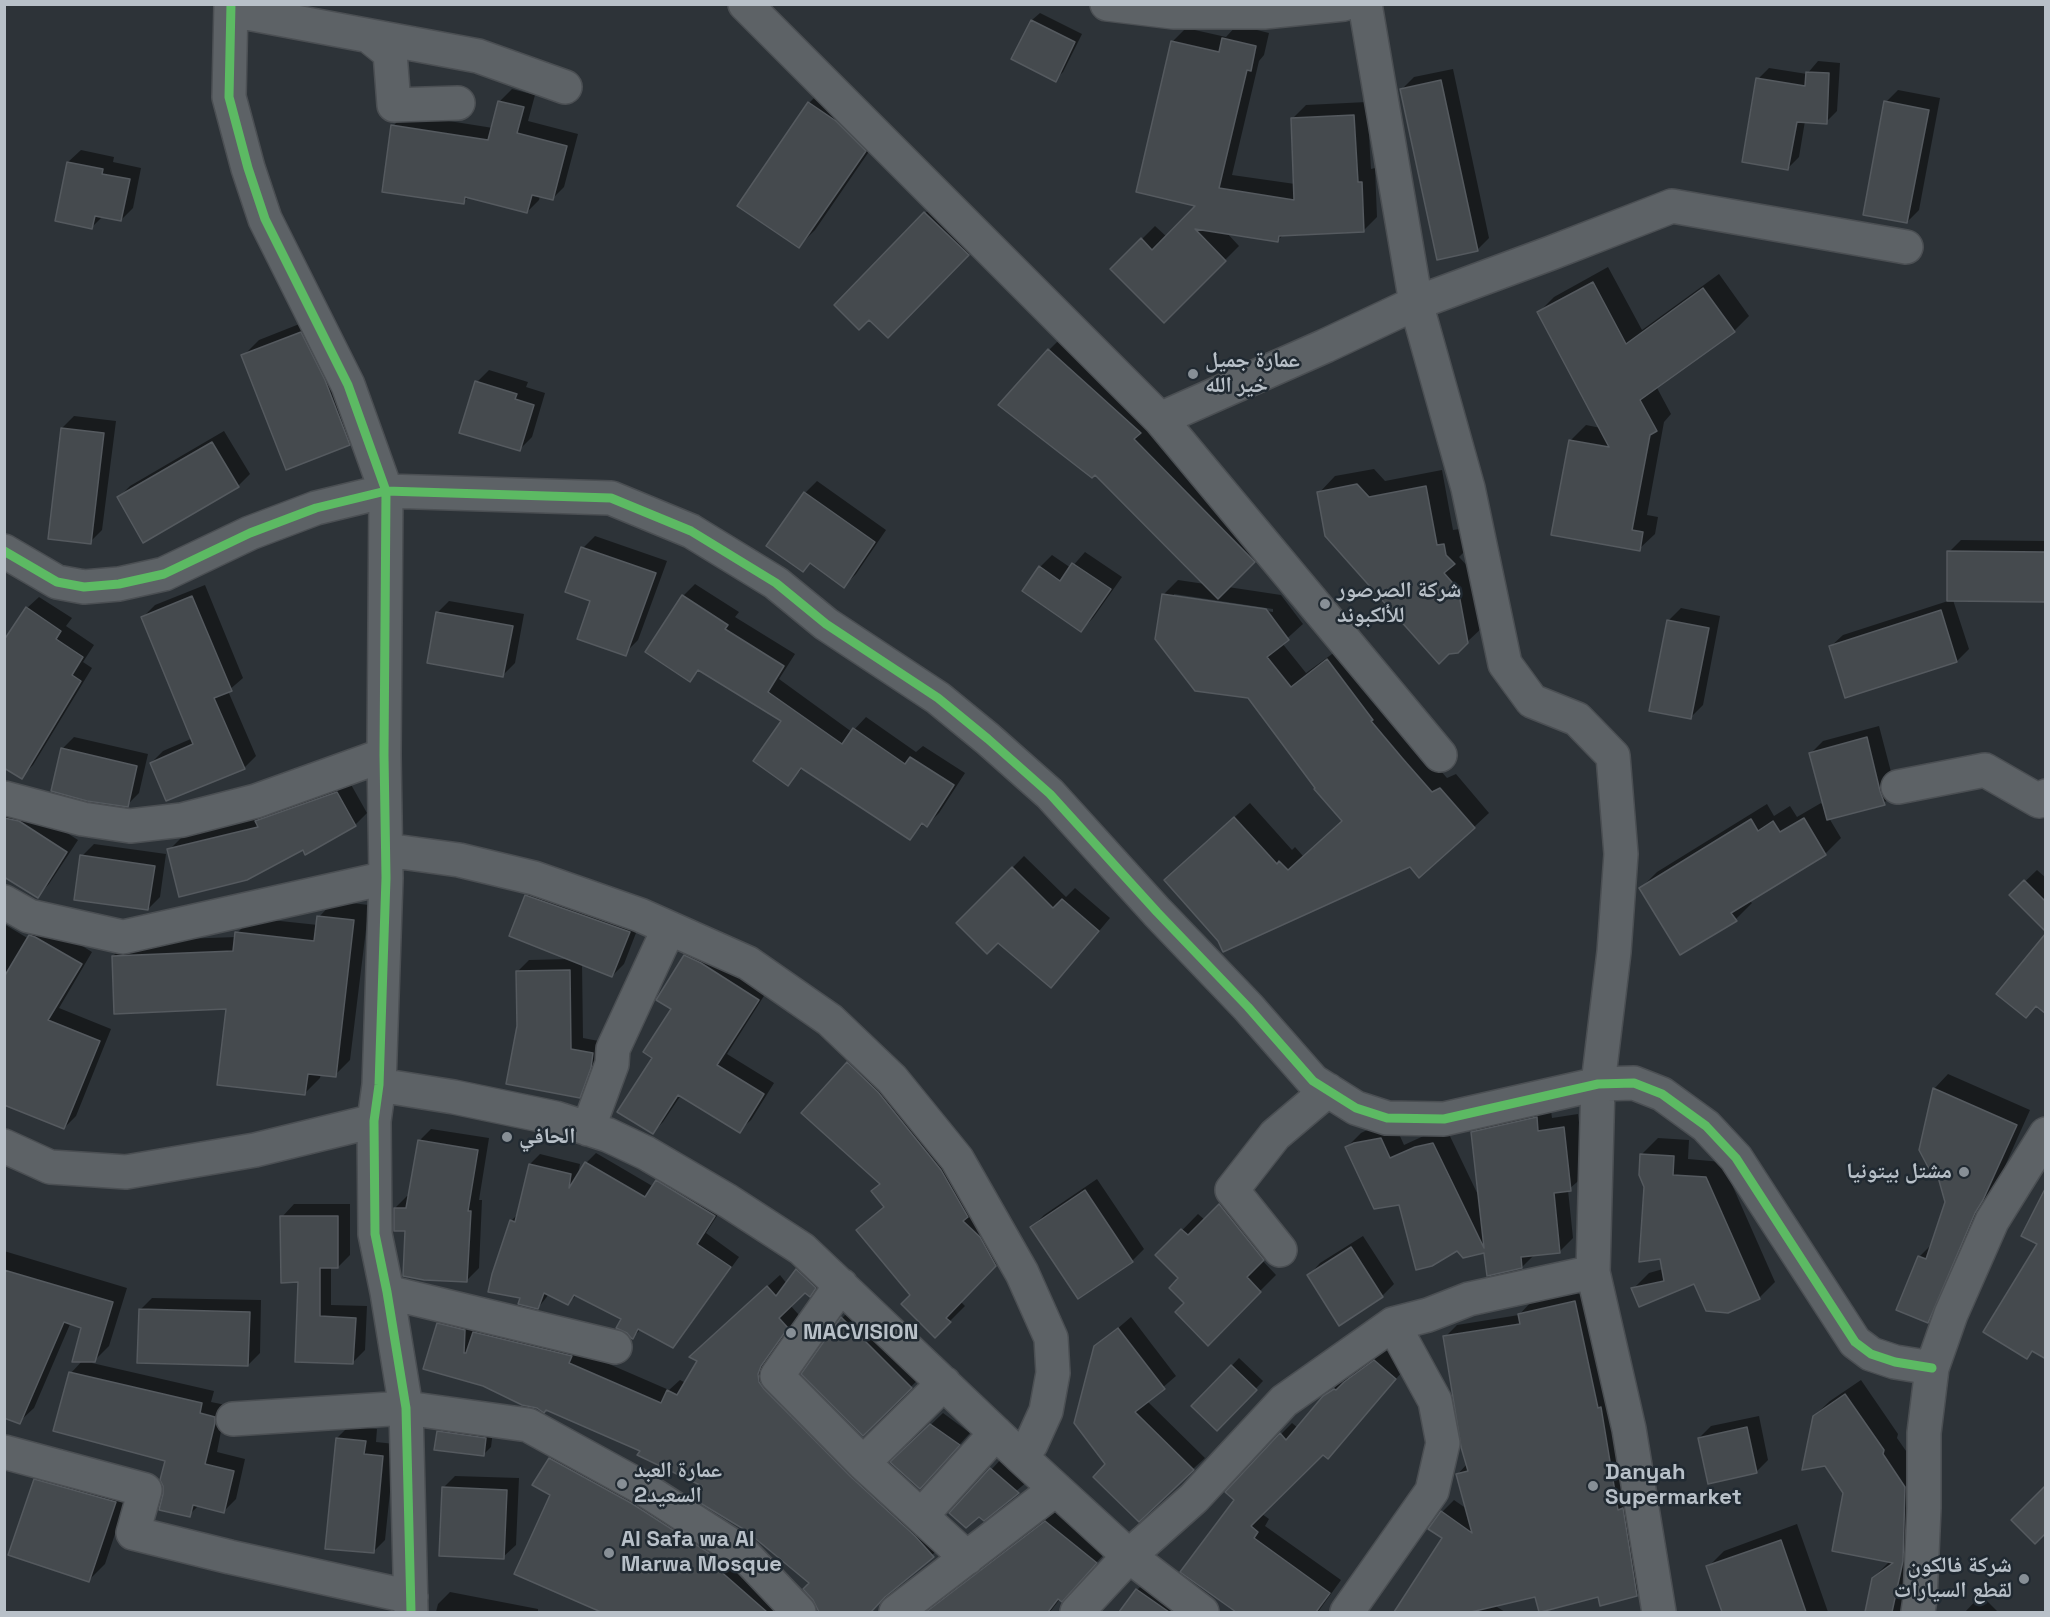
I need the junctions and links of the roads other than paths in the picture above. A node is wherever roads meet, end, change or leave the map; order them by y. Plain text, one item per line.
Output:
1 (745, 4) edge
2 (1107, 4) edge
3 (1344, 4) edge
4 (1365, 4) edge
5 (231, 7) edge
6 (370, 37) junction
7 (565, 87) dead end
8 (458, 103) dead end
9 (1906, 247) dead end
10 (1416, 303) junction
11 (1160, 419) junction
12 (386, 491) junction
13 (4, 551) edge
14 (1440, 754) dead end
15 (384, 755) junction
16 (1898, 787) dead end
17 (2046, 796) edge
18 (4, 798) edge
19 (386, 864) junction
20 (4, 902) edge
21 (669, 928) junction
22 (1598, 1084) junction
23 (379, 1085) junction
24 (1328, 1090) junction
25 (374, 1121) junction
26 (588, 1129) junction
27 (2046, 1134) edge
28 (4, 1146) edge
29 (1280, 1250) dead end
30 (1593, 1272) junction
31 (841, 1285) junction
32 (387, 1293) junction
33 (1393, 1323) junction
34 (615, 1347) dead end
35 (1932, 1368) junction
36 (944, 1383) junction
37 (406, 1408) junction
38 (233, 1419) dead end
39 (996, 1433) junction
40 (4, 1452) edge
41 (1021, 1457) junction
42 (863, 1463) junction
43 (1056, 1489) junction
44 (921, 1516) junction
45 (1129, 1556) junction
46 (967, 1558) junction
47 (411, 1605) edge
48 (799, 1612) edge
49 (896, 1612) edge
50 (1077, 1612) edge
51 (1202, 1612) edge
52 (1347, 1612) edge
53 (1659, 1612) edge
54 (1918, 1612) edge

1 - 11 street
2 - 3 street
4 - 10 street
5 - 6 street
5 - 12 street
6 - 7 street
6 - 8 street
9 - 10 street
10 - 11 street
10 - 22 street
11 - 14 street
12 - 13 street
12 - 15 street
12 - 24 street
15 - 18 street
15 - 19 street
16 - 17 street
19 - 20 street
19 - 21 street
19 - 23 street
21 - 26 street
21 - 41 street
22 - 24 street
22 - 30 street
22 - 35 street
23 - 25 street
23 - 26 street
24 - 29 street
25 - 28 street
25 - 32 street
26 - 31 street
27 - 35 street
30 - 33 street
30 - 53 street
31 - 36 street
31 - 42 street
32 - 34 street
32 - 37 street
33 - 45 street
33 - 52 street
35 - 54 street
36 - 39 street
36 - 42 street
37 - 38 street
37 - 47 street
37 - 48 street
39 - 41 street
39 - 44 street
40 - 47 street
41 - 43 street
42 - 44 street
43 - 45 street
43 - 46 street
44 - 46 street
45 - 50 street
45 - 51 street
46 - 49 street

